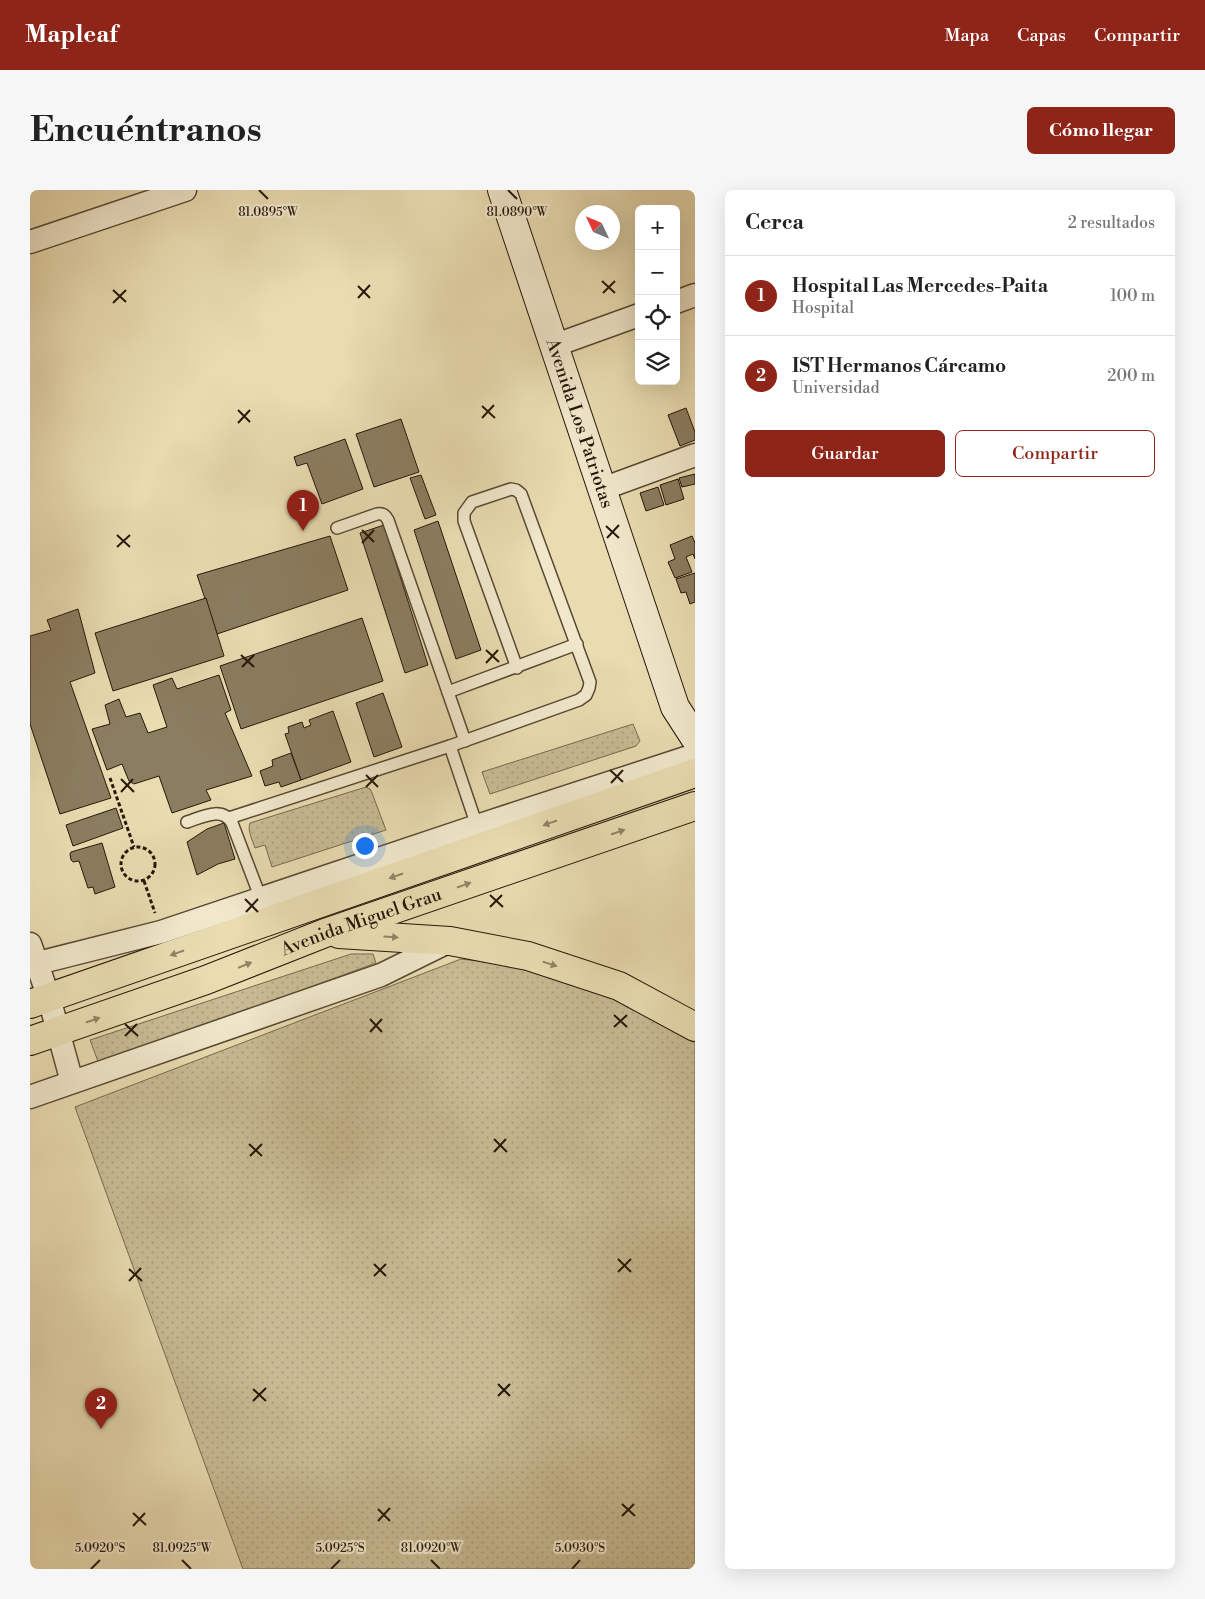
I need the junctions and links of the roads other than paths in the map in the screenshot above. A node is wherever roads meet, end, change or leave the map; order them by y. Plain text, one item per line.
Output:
1 (185, 190) edge
2 (502, 190) edge
3 (30, 242) edge
4 (695, 295) edge
5 (680, 301) edge
6 (635, 316) edge
7 (553, 346) junction
8 (695, 455) edge
9 (602, 489) junction
10 (337, 528) dead end
11 (577, 644) junction
12 (517, 668) junction
13 (448, 692) junction
14 (695, 738) edge
15 (465, 741) junction
16 (450, 746) junction
17 (695, 755) edge
18 (695, 773) edge
19 (695, 806) edge
20 (229, 818) junction
21 (187, 822) dead end
22 (478, 826) junction
23 (261, 899) junction
24 (324, 933) junction
25 (450, 941) junction
26 (32, 957) edge
27 (39, 1001) edge
28 (695, 1027) edge
29 (58, 1032) junction
30 (30, 1041) edge
31 (72, 1082) junction
32 (30, 1097) edge

1 - 3 street
2 - 7 street, Avenida Los Patriotas
4 - 5 street
6 - 7 street
7 - 9 street, Avenida Los Patriotas
8 - 9 street
9 - 14 street, Avenida Los Patriotas
10 - 13 lane
11 - 12 lane
11 - 12 lane
11 - 15 lane
12 - 13 lane
13 - 15 lane
15 - 16 lane
16 - 20 lane
16 - 22 lane
17 - 22 street
18 -> 27 highway, Avenida Miguel Grau
24 -> 19 highway, Avenida Miguel Grau
20 - 21 lane
20 - 23 lane
22 - 23 street
23 - 26 street
24 -> 25 highway
29 -> 24 highway, Avenida Miguel Grau
25 -> 28 highway
25 - 31 street
26 - 27 street
27 - 29 street
29 - 30 highway, Avenida Miguel Grau
29 - 31 street
31 - 32 street

